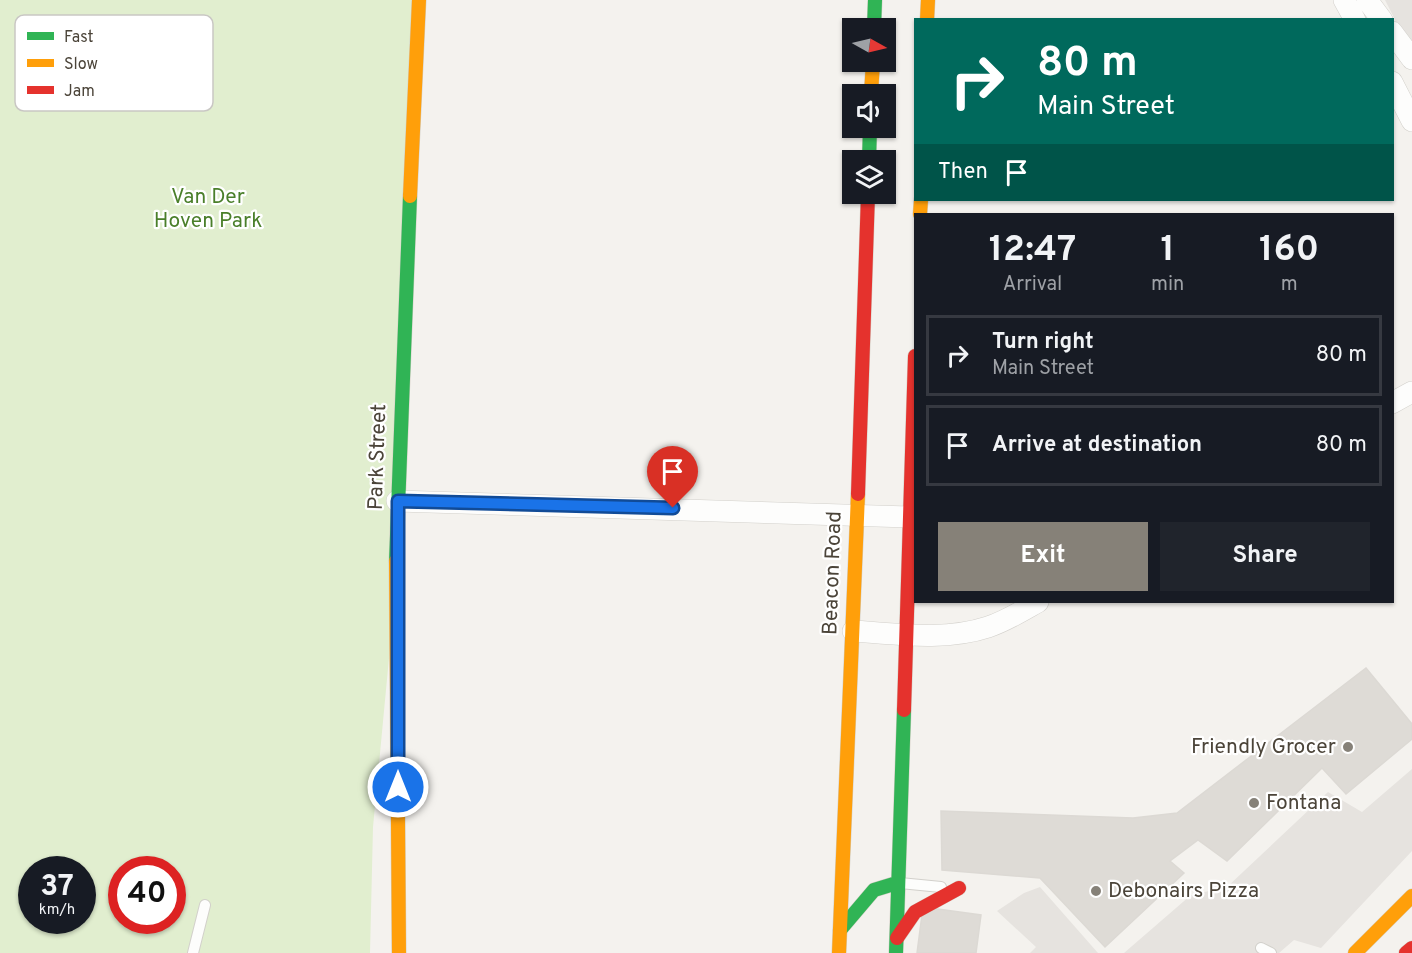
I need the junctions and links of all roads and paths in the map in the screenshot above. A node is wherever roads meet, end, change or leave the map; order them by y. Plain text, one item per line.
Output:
1 (420, 0) edge
2 (875, 0) edge
3 (928, 0) edge
4 (1344, 0) edge
5 (1367, 0) edge
6 (874, 18) edge
7 (927, 18) edge
8 (1355, 18) edge
9 (1380, 18) edge
10 (1394, 35) edge
11 (1412, 58) edge
12 (1394, 86) edge
13 (1412, 121) edge
14 (868, 204) edge
15 (914, 383) edge
16 (1412, 392) edge
17 (1394, 402) edge
18 (398, 501) junction
19 (856, 514) junction
20 (909, 518) junction
21 (1036, 603) edge
22 (853, 631) junction
23 (906, 635) junction
24 (897, 883) junction
25 (959, 888) joint
26 (1412, 896) edge
27 (205, 905) dead end
28 (840, 930) junction
29 (897, 938) junction
30 (1412, 948) edge
31 (193, 953) edge
32 (399, 953) edge
33 (839, 953) edge
34 (896, 953) edge
35 (1263, 953) edge
36 (1271, 953) edge
37 (1354, 953) edge
38 (1406, 953) edge

1 - 18 street, Park Street
2 - 6 street
3 - 7 street
4 - 8 street
5 - 9 street
10 - 11 street
12 - 13 street
14 - 19 street, Beacon Road
15 - 20 street
16 - 17 street
18 - 19 street
18 - 32 street, Park Street
19 - 20 street
19 - 22 street, Beacon Road
20 - 23 street
21 - 23 street
22 - 23 street
22 - 28 street, Beacon Road
23 - 24 street
24 - 25 lane
24 - 28 street
24 - 29 street
25 - 29 street
26 - 37 street
27 - 31 lane
28 - 33 street, Beacon Road
29 - 34 street
30 - 38 street
35 - 36 lane

